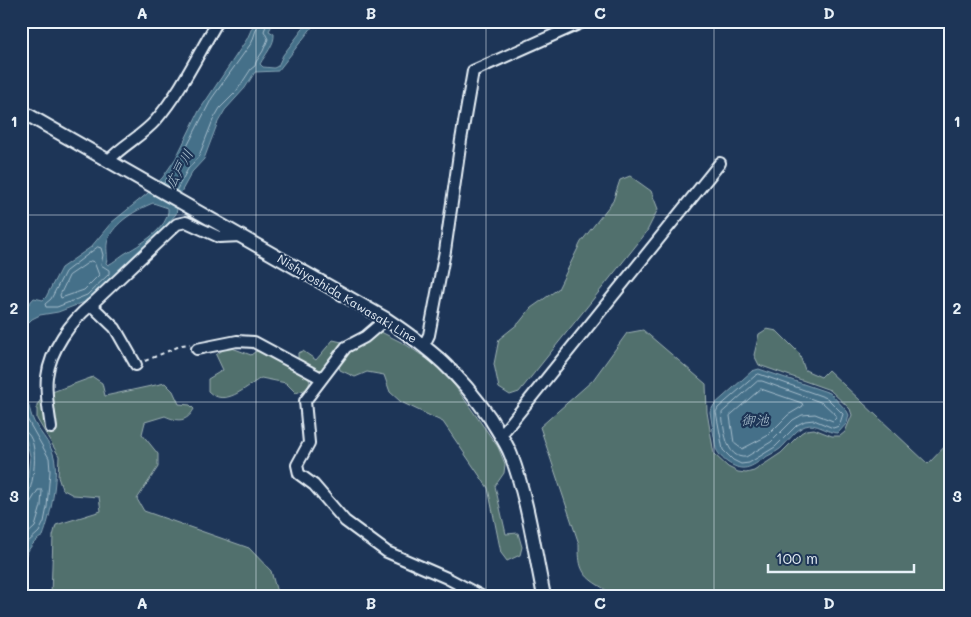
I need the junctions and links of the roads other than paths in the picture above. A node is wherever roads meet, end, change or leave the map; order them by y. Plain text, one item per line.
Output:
1 (218, 21) edge
2 (585, 21) edge
3 (21, 111) edge
4 (109, 160) junction
5 (720, 162) dead end
6 (241, 236) junction
7 (91, 305) junction
8 (386, 319) junction
9 (424, 345) junction
10 (197, 349) road end
11 (136, 364) road end
12 (320, 378) junction
13 (51, 428) dead end
14 (501, 435) junction
15 (481, 596) edge
16 (544, 596) edge

1 - 4 street
2 - 9 street
3 - 4 main road, Nishiyoshida Kawasaki Line
4 - 6 main road, Nishiyoshida Kawasaki Line
5 - 14 street
6 - 7 street
6 - 8 main road, Nishiyoshida Kawasaki Line
7 - 11 street
7 - 13 street
8 - 9 main road, Nishiyoshida Kawasaki Line
8 - 12 street
9 - 14 main road, Nishiyoshida Kawasaki Line
10 - 12 street
12 - 15 street
14 - 16 main road, Nishiyoshida Kawasaki Line

